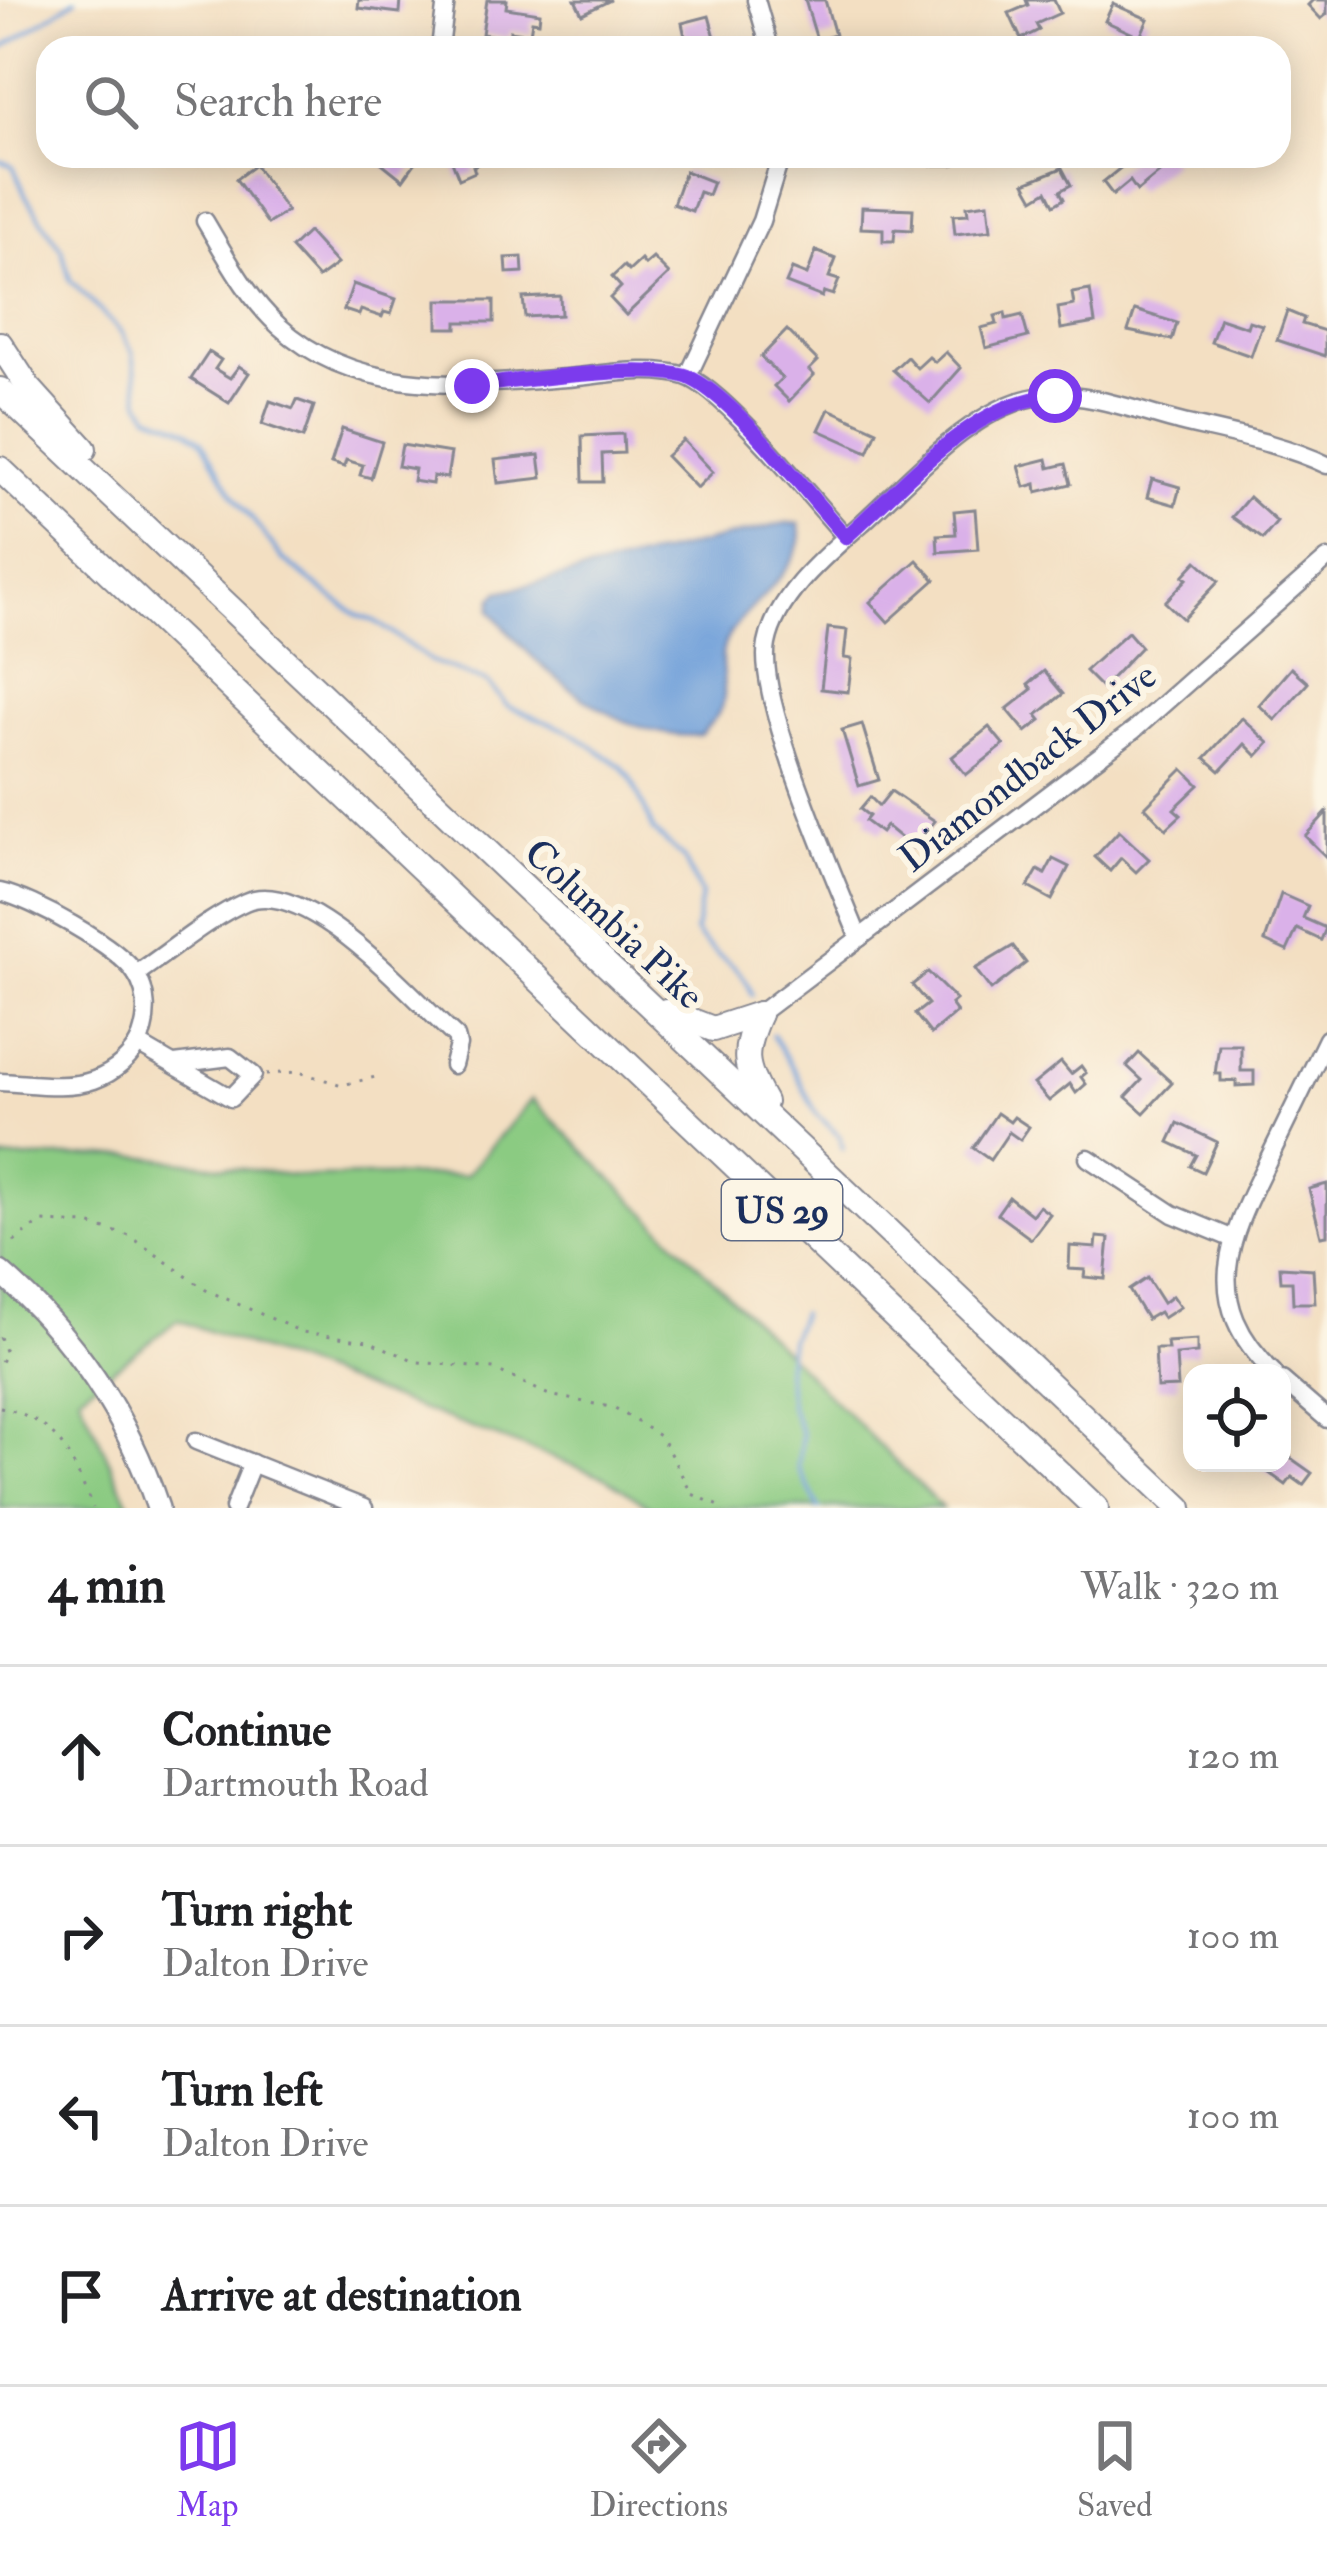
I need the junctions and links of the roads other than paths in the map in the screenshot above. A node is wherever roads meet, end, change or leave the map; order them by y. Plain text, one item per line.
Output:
1 (446, 0) edge
2 (756, 0) edge
3 (442, 36) edge
4 (766, 36) edge
5 (777, 168) edge
6 (206, 221) dead end
7 (0, 344) edge
8 (688, 376) junction
9 (0, 390) edge
10 (1327, 465) edge
11 (0, 469) edge
12 (0, 490) edge
13 (846, 537) junction
14 (1327, 560) edge
15 (164, 624) junction
16 (258, 635) junction
17 (0, 892) edge
18 (859, 938) junction
19 (136, 974) junction
20 (644, 1000) junction
21 (759, 1014) junction
22 (1327, 1039) edge
23 (138, 1044) junction
24 (176, 1064) junction
25 (453, 1065) dead end
26 (0, 1082) edge
27 (780, 1130) junction
28 (1088, 1158) dead end
29 (1232, 1238) junction
30 (0, 1271) edge
31 (1266, 1364) edge
32 (1291, 1388) edge
33 (1327, 1419) edge
34 (196, 1441) dead end
35 (252, 1463) junction
36 (158, 1508) edge
37 (234, 1508) edge
38 (364, 1508) edge
39 (1096, 1508) edge
40 (1180, 1508) edge

1 - 3 street
2 - 4 street
5 - 8 street
6 - 8 street
7 - 16 highway
8 - 13 street
9 - 16 highway, Columbia Pike / US 29
10 - 13 street
11 - 15 highway, US 29
12 - 15 highway
13 - 18 street
14 - 18 street, Diamondback Drive
15 - 39 highway, US 29
16 - 20 highway, Columbia Pike / US 29
17 - 19 street
18 - 21 street, Diamondback Drive
19 - 23 street
19 - 25 street
20 - 21 highway
20 - 27 highway, Columbia Pike / US 29
21 - 27 highway
22 - 29 street
23 - 24 street
23 - 26 street
24 - 24 street
27 - 40 highway, Columbia Pike / US 29
28 - 29 street
29 - 31 street
30 - 36 main road
32 - 33 street
34 - 35 street
35 - 37 street
35 - 38 street

